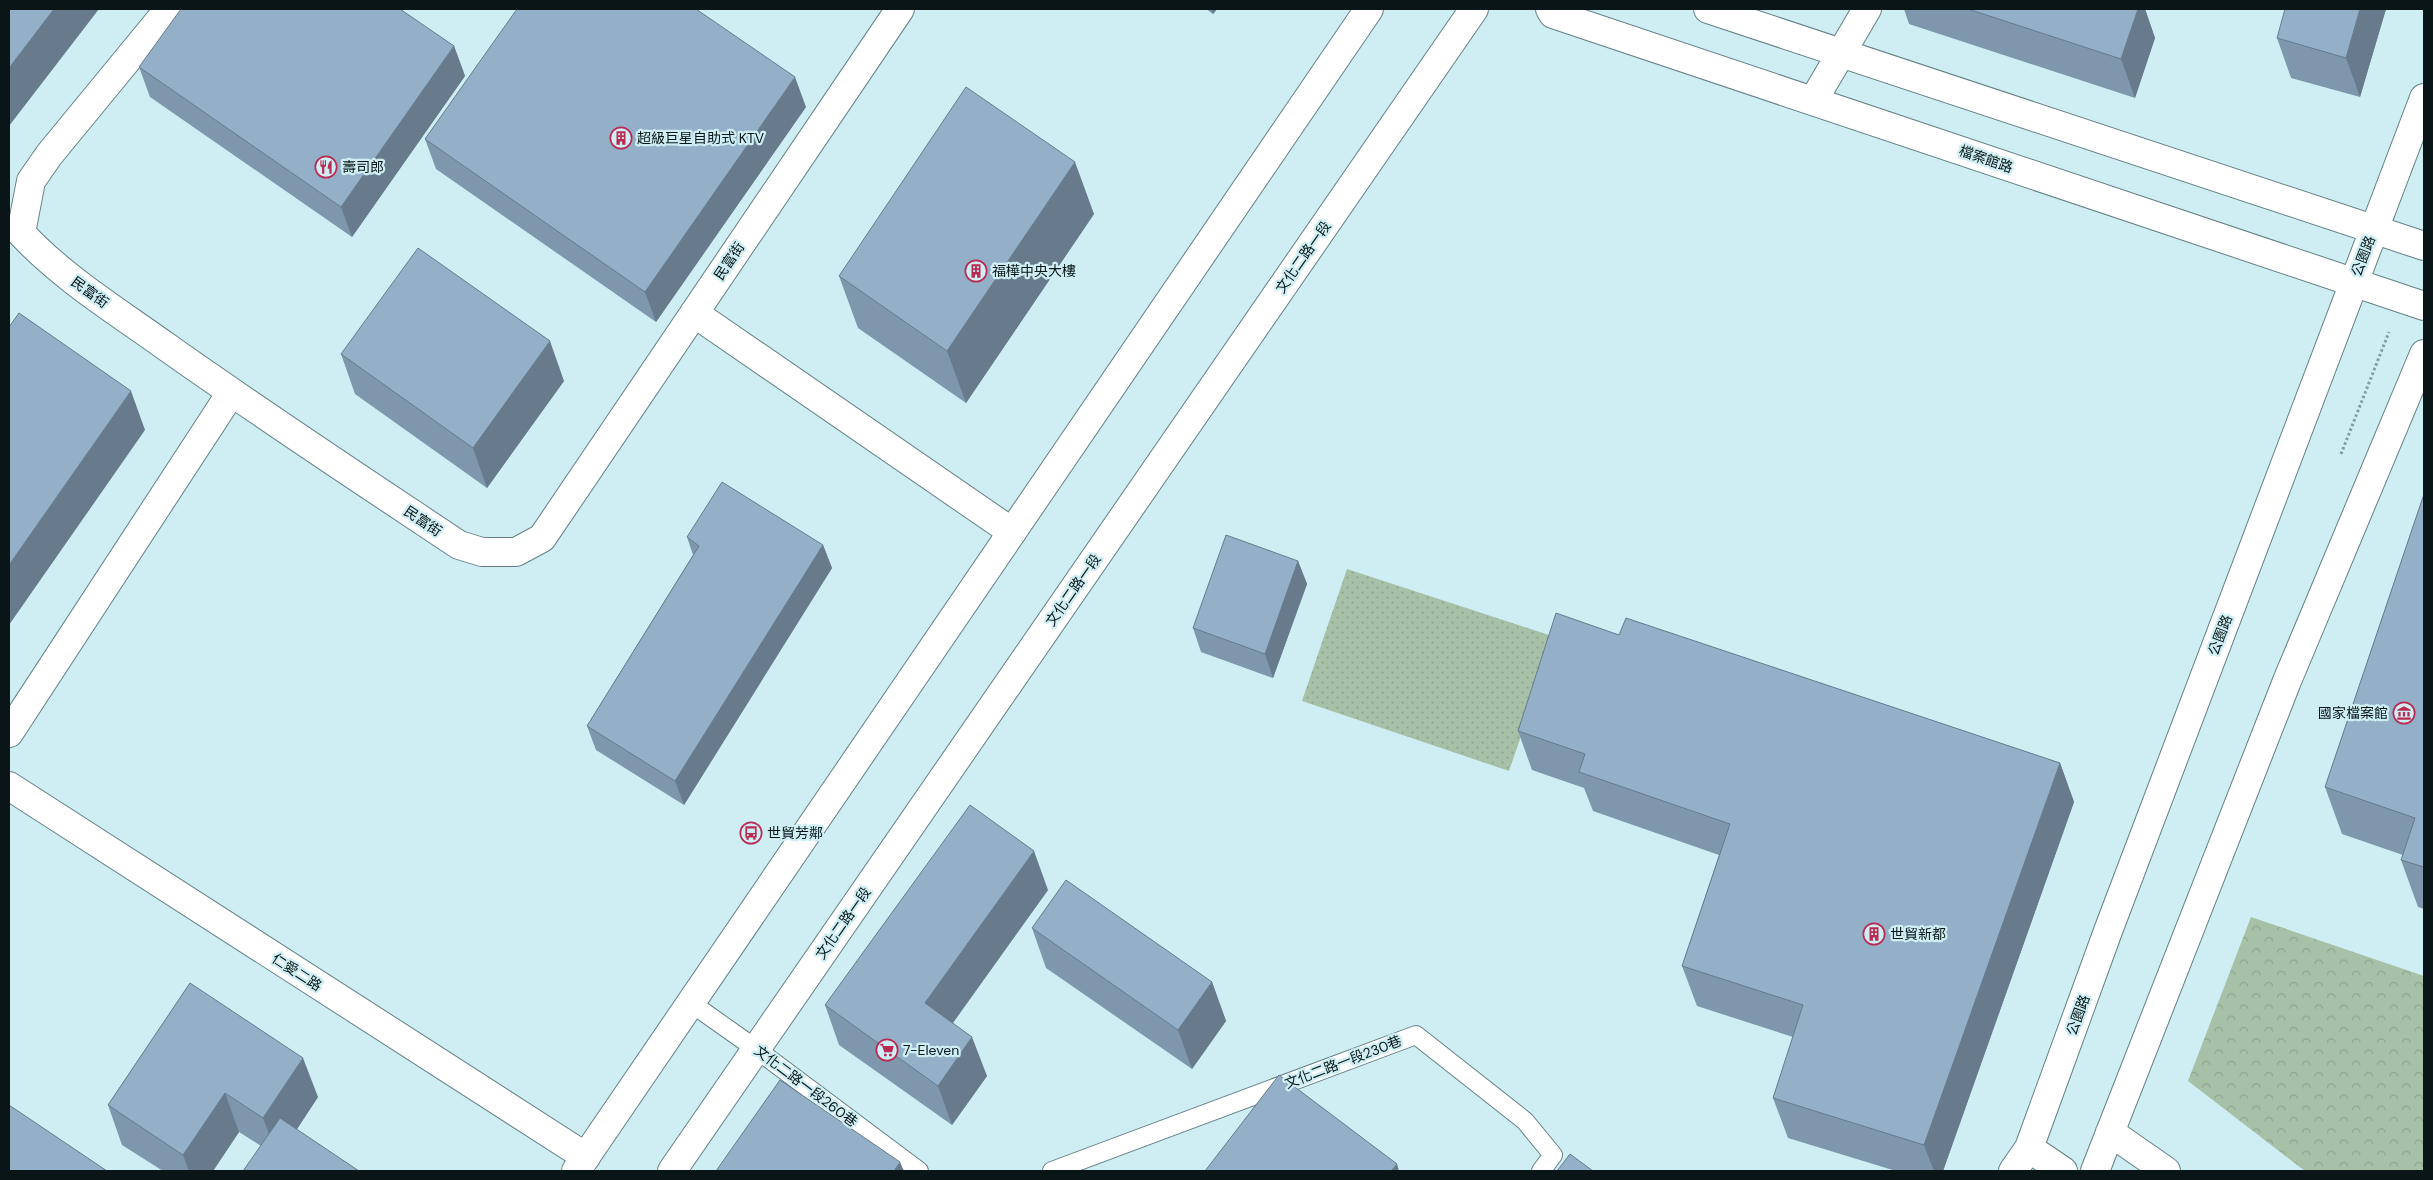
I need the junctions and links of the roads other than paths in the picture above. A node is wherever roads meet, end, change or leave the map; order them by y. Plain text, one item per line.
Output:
1 (169, 9) edge
2 (900, 9) edge
3 (1369, 9) edge
4 (1474, 9) edge
5 (1550, 9) edge
6 (1708, 9) edge
7 (1867, 9) edge
8 (1841, 51) junction
9 (2424, 98) edge
10 (1813, 101) junction
11 (2373, 229) junction
12 (2424, 246) edge
13 (2353, 282) junction
14 (2424, 306) edge
15 (694, 313) junction
16 (2424, 354) edge
17 (231, 393) junction
18 (1012, 532) junction
19 (9, 733) edge
20 (9, 786) edge
21 (691, 1003) junction
22 (756, 1049) junction
23 (2110, 1132) junction
24 (2029, 1148) junction
25 (581, 1164) edge
26 (672, 1171) edge
27 (919, 1171) edge
28 (1052, 1171) edge
29 (1541, 1171) edge
30 (2013, 1171) edge
31 (2063, 1171) edge
32 (2095, 1171) edge
33 (2166, 1171) edge

1 - 17 street, 民富街
2 - 15 street, 民富街
3 - 18 street
4 - 22 street, 文化二路一段
5 - 10 street, 檔案館路
6 - 8 street
7 - 8 street
8 - 10 street
8 - 11 street
9 - 11 street, 公園路
10 - 13 street, 檔案館路
11 - 12 street
11 - 13 street, 公園路
13 - 14 street, 檔案館路
13 - 24 street, 公園路
15 - 17 street, 民富街
15 - 18 street
16 - 23 street
17 - 19 street
18 - 21 street
20 - 25 street, 仁愛二路
21 - 22 lane, 文化二路一段260巷
21 - 25 street
22 - 26 street, 文化二路一段
22 - 27 lane, 文化二路一段260巷
23 - 32 street
23 - 33 street
24 - 30 street, 公園路
24 - 31 street
28 - 29 lane, 文化二路一段230巷

